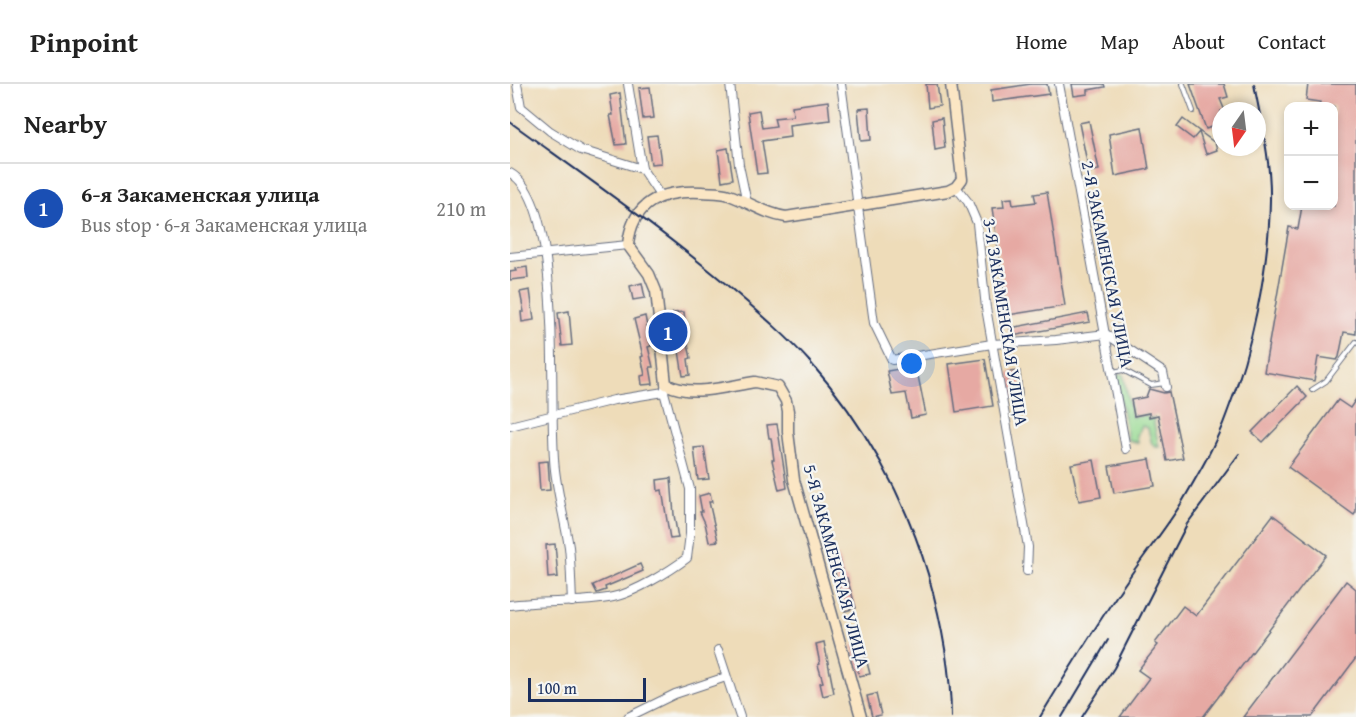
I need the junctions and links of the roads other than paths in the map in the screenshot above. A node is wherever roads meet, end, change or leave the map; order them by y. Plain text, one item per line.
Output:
1 (517, 84) edge
2 (628, 84) edge
3 (730, 84) edge
4 (841, 84) edge
5 (951, 84) edge
6 (1059, 84) edge
7 (1183, 84) edge
8 (1193, 111) dead end
9 (642, 169) junction
10 (510, 173) edge
11 (956, 187) junction
12 (661, 197) junction
13 (747, 203) junction
14 (857, 207) junction
15 (628, 245) junction
16 (546, 254) junction
17 (510, 257) edge
18 (1106, 334) junction
19 (1356, 342) edge
20 (992, 344) junction
21 (1130, 349) junction
22 (1123, 370) junction
23 (1113, 372) junction
24 (1166, 385) joint
25 (665, 388) junction
26 (1312, 390) dead end
27 (551, 416) junction
28 (510, 426) edge
29 (1126, 449) dead end
30 (1027, 571) dead end
31 (572, 602) junction
32 (510, 605) edge
33 (718, 650) dead end
34 (726, 677) junction
35 (628, 717) edge
36 (740, 717) edge
37 (861, 717) edge

1 - 9 street
2 - 9 street
3 - 13 street
4 - 14 street
5 - 11 street
6 - 18 street, 2-Я ЗАКАМЕНСКАЯ УЛИЦА
7 - 8 lane
9 - 12 street
10 - 16 street
11 - 14 street
11 - 20 street, 3-Я ЗАКАМЕНСКАЯ УЛИЦА
12 - 13 street
12 - 15 street
13 - 14 street
14 - 20 street
15 - 16 street
15 - 25 street
16 - 17 street
16 - 27 street
18 - 20 street
18 - 21 street
18 - 23 street, 2-Я ЗАКАМЕНСКАЯ УЛИЦА
19 - 26 lane
20 - 30 street, 3-Я ЗАКАМЕНСКАЯ УЛИЦА
21 - 22 lane
21 - 24 street
22 - 23 lane
22 - 24 lane
23 - 29 street, 2-Я ЗАКАМЕНСКАЯ УЛИЦА
25 - 27 street
25 - 31 street
25 - 37 street, 5-Я ЗАКАМЕНСКАЯ УЛИЦА
27 - 28 street
27 - 31 street
31 - 32 street
33 - 34 street
34 - 35 street
34 - 36 street

